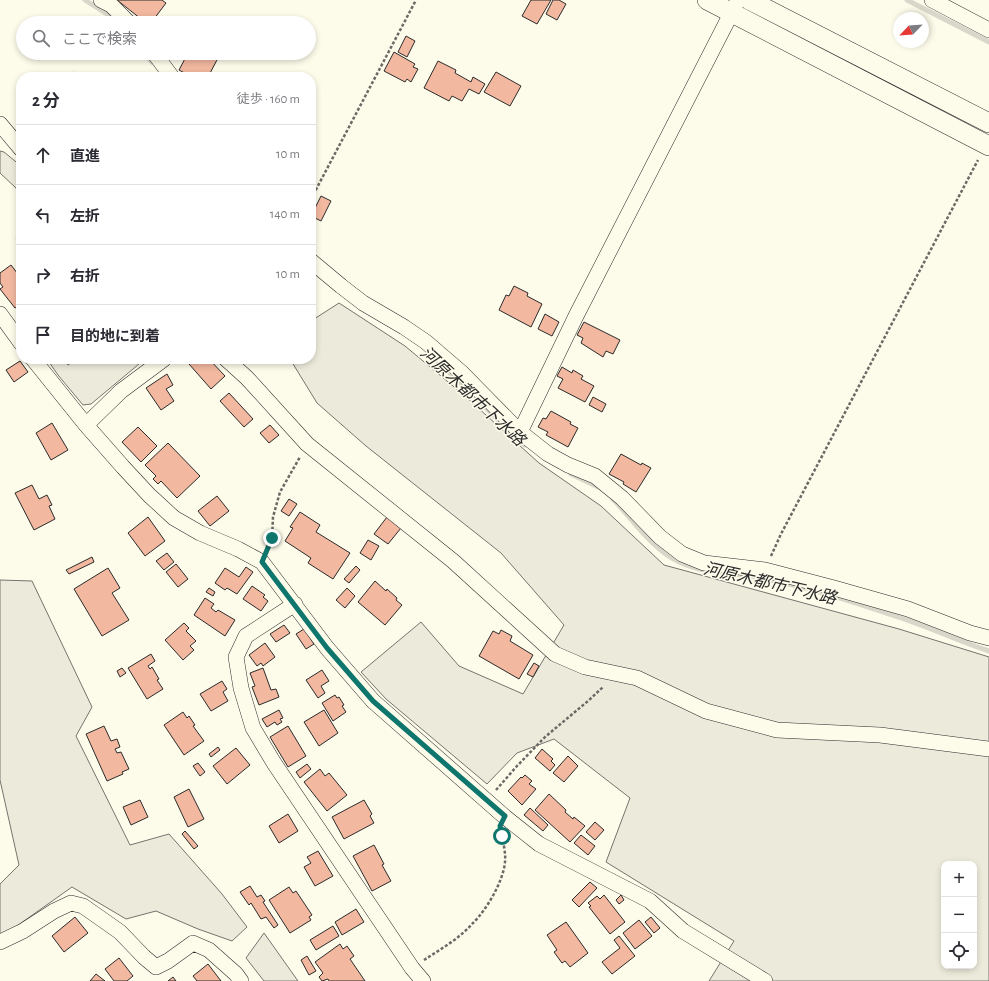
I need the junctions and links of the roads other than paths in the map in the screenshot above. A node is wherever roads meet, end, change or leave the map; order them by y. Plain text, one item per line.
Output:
1 (101, 0) edge
2 (707, 0) edge
3 (749, 0) edge
4 (932, 0) edge
5 (735, 6) edge
6 (122, 16) edge
7 (989, 30) edge
8 (159, 60) edge
9 (168, 72) edge
10 (989, 123) edge
11 (0, 124) edge
12 (16, 143) edge
13 (988, 145) edge
14 (316, 265) edge
15 (0, 314) edge
16 (16, 336) edge
17 (37, 364) edge
18 (157, 364) edge
19 (232, 364) edge
20 (86, 425) junction
21 (520, 432) junction
22 (295, 604) junction
23 (989, 638) edge
24 (989, 749) edge
25 (0, 942) edge
26 (241, 981) edge
27 (423, 981) edge
28 (764, 981) edge

1 - 6 street
2 - 5 street
3 - 10 street
4 - 7 street
5 - 13 street
5 - 21 street
8 - 9 street
11 - 12 street
14 - 21 street
15 - 16 street
17 - 20 street
18 - 20 street
19 - 24 street
20 - 22 street
21 - 23 street
22 - 27 street
22 - 28 street
25 - 26 street

